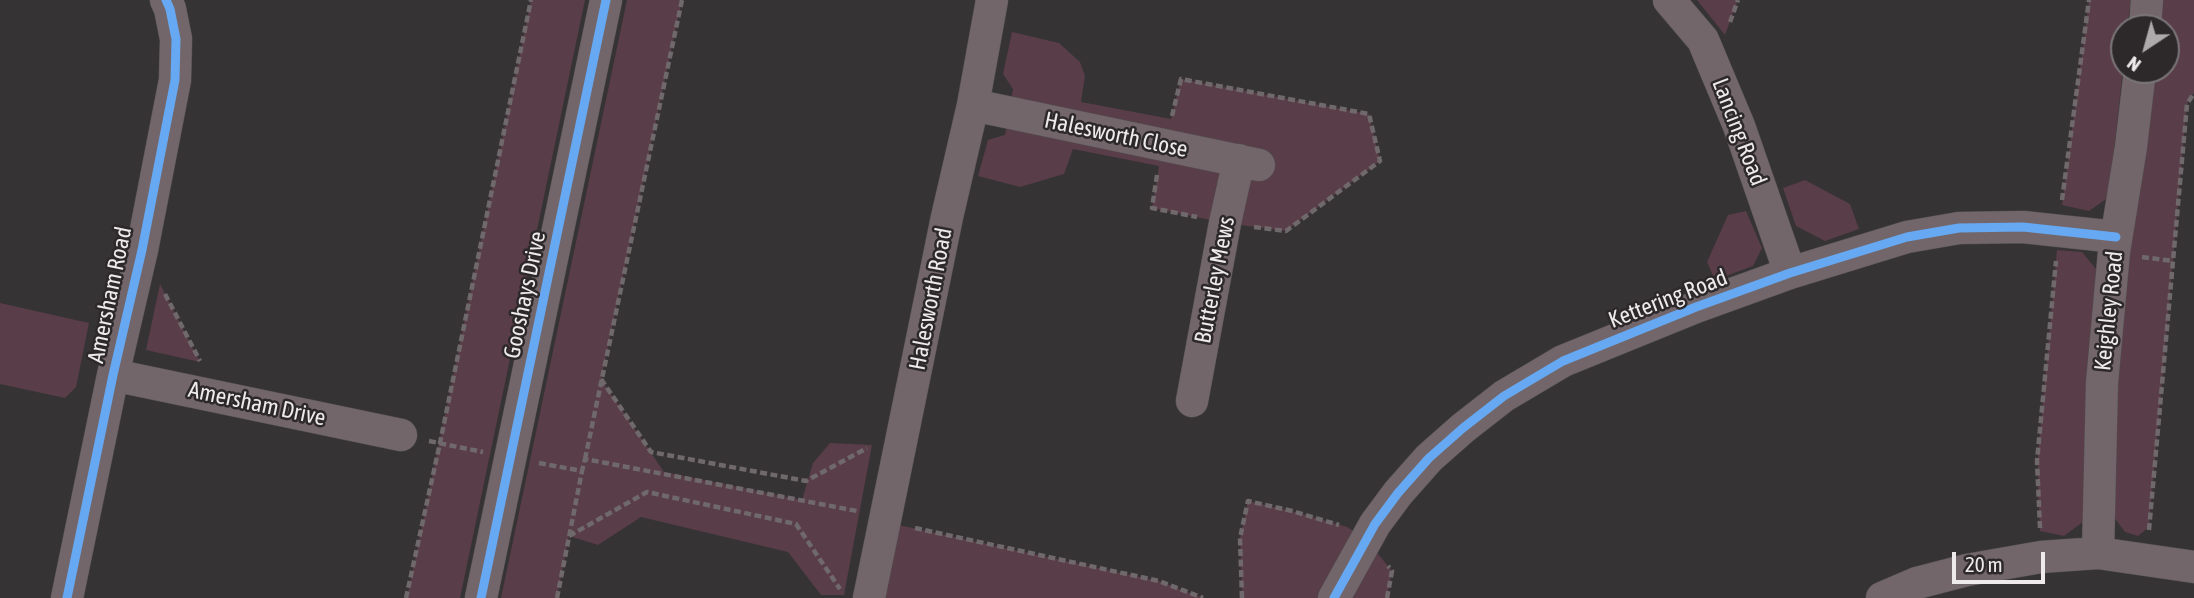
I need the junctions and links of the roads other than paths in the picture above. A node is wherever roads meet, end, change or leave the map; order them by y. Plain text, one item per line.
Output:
1 (166, 0) edge
2 (606, 0) edge
3 (992, 0) edge
4 (1669, 0) edge
5 (2138, 84) edge
6 (973, 105) junction
7 (1249, 163) joint
8 (2116, 237) junction
9 (1790, 273) junction
10 (113, 374) junction
11 (1192, 401) dead end
12 (401, 435) road end
13 (2098, 553) junction
14 (2194, 567) edge
15 (857, 597) edge
16 (67, 598) edge
17 (481, 598) edge
18 (1334, 598) edge
19 (1882, 598) edge

1 - 10 street, Amersham Road
2 - 17 street, Gooshays Drive
3 - 6 street, Halesworth Road
4 - 9 street, Lancing Road
5 - 8 street, Keighley Road
6 - 7 street, Halesworth Close
6 - 15 street, Halesworth Road
7 - 11 street, Butterley Mews
8 - 9 street, Kettering Road
8 - 13 street, Keighley Road
9 - 18 street, Kettering Road
10 - 12 street, Amersham Drive
10 - 16 street, Amersham Road
13 - 14 street
13 - 19 street

